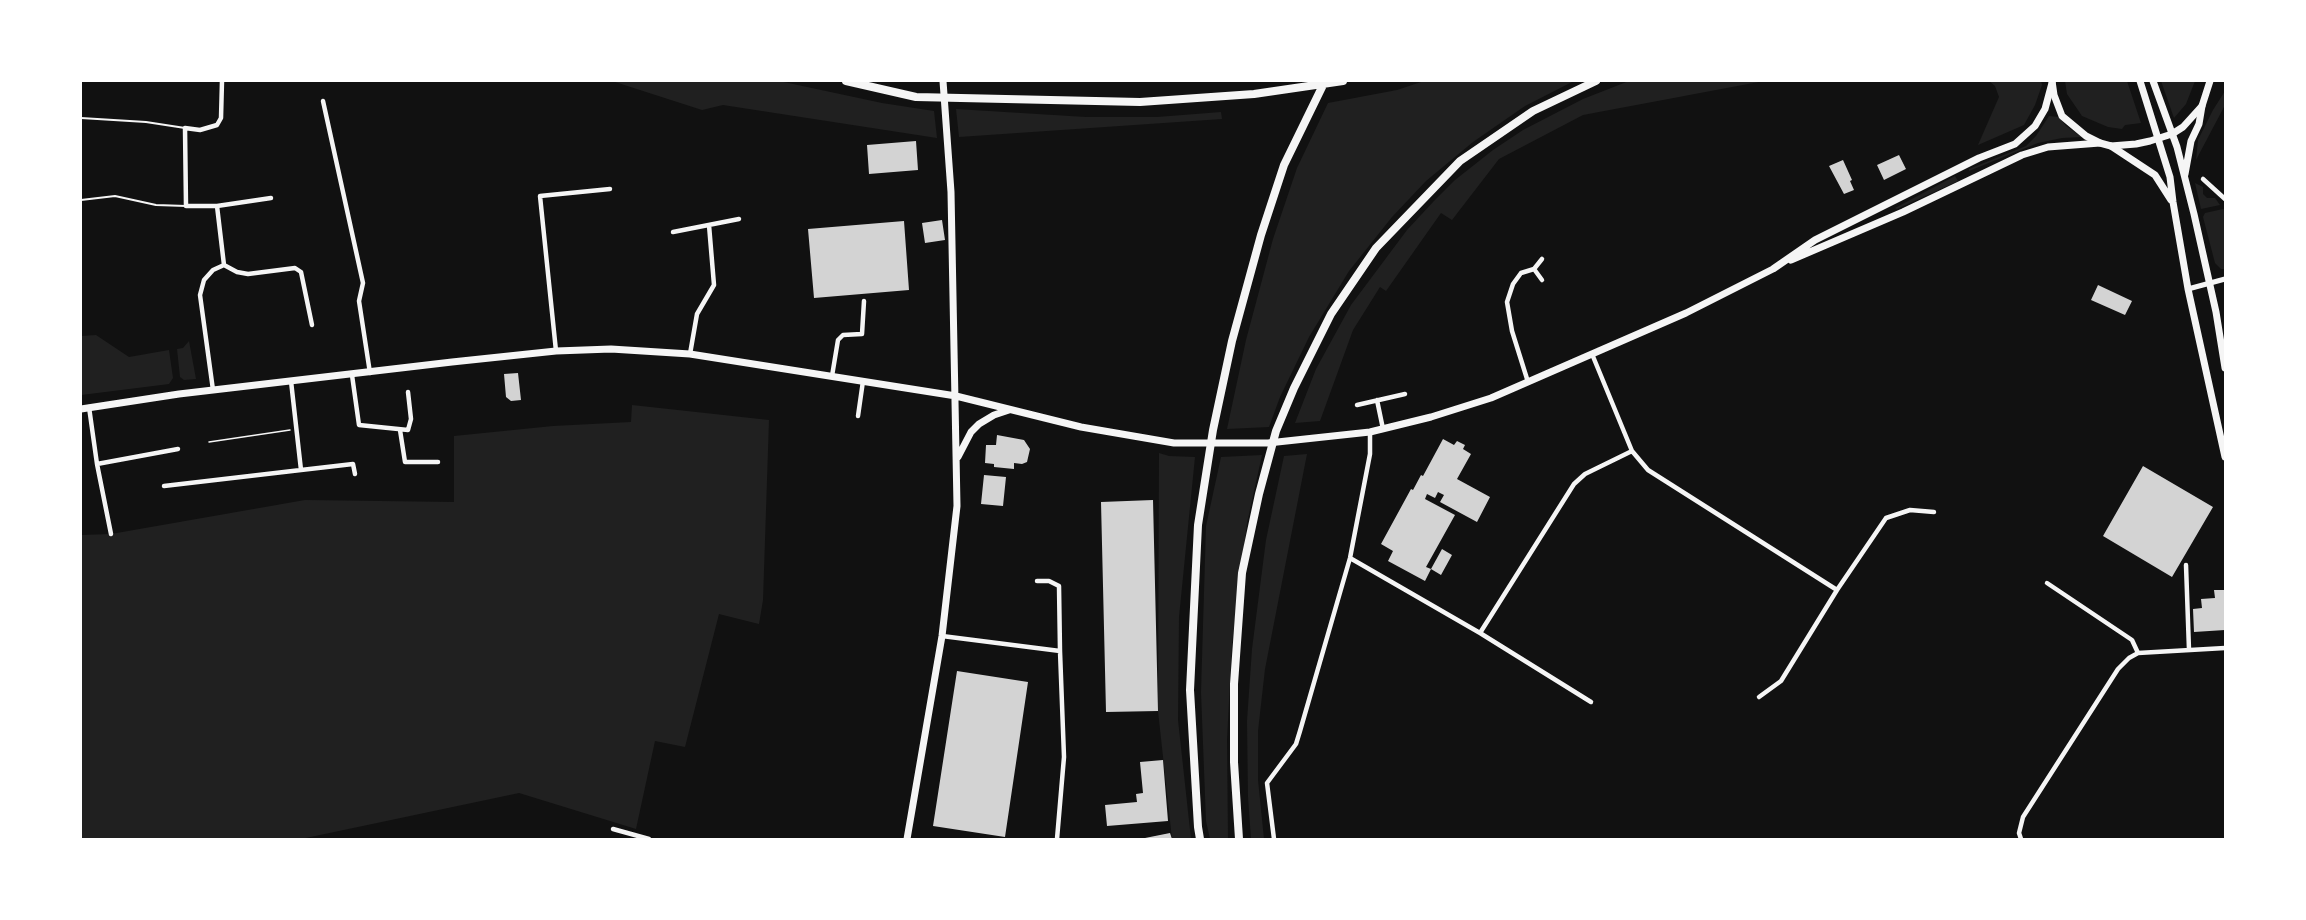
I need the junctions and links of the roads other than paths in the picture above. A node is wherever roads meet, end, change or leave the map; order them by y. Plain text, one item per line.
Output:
1 (222, 81) edge
2 (846, 81) edge
3 (943, 81) edge
4 (1325, 81) edge
5 (1343, 81) edge
6 (1596, 81) edge
7 (2140, 81) edge
8 (2153, 81) edge
9 (2210, 81) edge
10 (2052, 82) edge
11 (323, 101) dead end
12 (2202, 106) junction
13 (81, 118) edge
14 (185, 128) junction
15 (2172, 134) junction
16 (2159, 138) junction
17 (2100, 143) junction
18 (2111, 146) junction
19 (2184, 176) junction
20 (2203, 179) dead end
21 (610, 189) dead end
22 (272, 198) dead end
23 (2225, 199) edge
24 (81, 200) edge
25 (2173, 202) junction
26 (186, 206) junction
27 (217, 206) junction
28 (739, 219) dead end
29 (709, 225) junction
30 (1837, 229) junction
31 (673, 232) dead end
32 (1842, 239) junction
33 (1542, 259) dead end
34 (1783, 263) junction
35 (224, 265) junction
36 (1534, 269) junction
37 (2225, 279) edge
38 (1542, 280) dead end
39 (2209, 282) junction
40 (2188, 288) junction
41 (864, 301) dead end
42 (312, 325) dead end
43 (556, 351) junction
44 (690, 354) junction
45 (1592, 354) junction
46 (2225, 368) edge
47 (370, 373) junction
48 (352, 375) junction
49 (832, 376) junction
50 (291, 381) junction
51 (863, 381) junction
52 (1528, 382) junction
53 (213, 390) junction
54 (408, 392) dead end
55 (1405, 394) dead end
56 (956, 396) junction
57 (1377, 400) junction
58 (1357, 405) dead end
59 (89, 407) junction
60 (81, 409) edge
61 (1012, 409) junction
62 (858, 416) dead end
63 (1383, 429) junction
64 (400, 430) junction
65 (1370, 432) junction
66 (178, 449) dead end
67 (1632, 451) junction
68 (353, 456) dead end
69 (2225, 457) edge
70 (957, 459) junction
71 (438, 462) dead end
72 (97, 464) junction
73 (353, 464) junction
74 (301, 470) junction
75 (355, 474) dead end
76 (164, 486) dead end
77 (1934, 512) dead end
78 (111, 534) dead end
79 (1350, 558) junction
80 (2186, 565) dead end
81 (1037, 580) dead end
82 (2048, 583) dead end
83 (1837, 590) junction
84 (1480, 633) junction
85 (942, 636) junction
86 (2225, 648) edge
87 (2189, 650) junction
88 (1060, 651) junction
89 (2138, 653) junction
90 (1759, 697) dead end
91 (1590, 702) dead end
92 (613, 829) dead end
93 (635, 837) edge
94 (649, 839) edge
95 (907, 839) edge
96 (1057, 839) edge
97 (1200, 839) edge
98 (1239, 839) edge
99 (1274, 839) edge
100 (2021, 839) edge

1 - 14 street
2 - 5 highway
3 - 56 main road
4 - 97 highway
6 - 98 highway
7 - 16 main road
8 - 15 main road
9 - 12 main road
10 - 17 main road
10 - 30 main road
11 - 47 street
12 - 15 main road
12 - 19 main road
13 - 14 lane
14 - 26 street
15 - 16 main road
15 - 19 main road
16 - 18 main road
16 - 25 main road
17 - 18 main road
17 - 32 main road
18 - 25 main road
19 - 39 main road
20 - 23 street
21 - 43 street
22 - 27 street
24 - 26 lane
25 - 40 main road
26 - 27 street
27 - 35 street
28 - 29 street
29 - 31 street
29 - 44 street
30 - 32 main road
30 - 34 main road
32 - 34 main road
33 - 36 street
34 - 45 main road
35 - 42 street
35 - 53 street
36 - 38 street
36 - 52 street
37 - 39 street
39 - 40 street
39 - 46 main road
40 - 69 main road
41 - 49 street
43 - 44 main road
43 - 47 main road
44 - 49 main road
45 - 52 main road
45 - 67 street
47 - 48 main road
48 - 50 main road
48 - 64 street
49 - 51 main road
50 - 53 main road
50 - 74 street
51 - 56 main road
51 - 62 street
52 - 63 main road
53 - 59 main road
54 - 64 street
55 - 57 street
56 - 61 main road
56 - 70 main road
57 - 58 street
57 - 63 street
59 - 60 main road
59 - 72 street
61 - 65 main road
61 - 70 main road
63 - 65 main road
64 - 71 street
65 - 79 street
66 - 72 street
67 - 83 street
67 - 84 street
68 - 73 street
70 - 85 main road
72 - 78 street
73 - 74 street
73 - 75 street
74 - 76 street
77 - 83 street
79 - 84 street
79 - 99 street
80 - 87 street
81 - 88 street
82 - 89 street
83 - 90 street
84 - 91 street
85 - 88 street
85 - 95 main road
86 - 87 street
87 - 89 street
88 - 96 street
89 - 100 street
92 - 93 street
93 - 94 street

